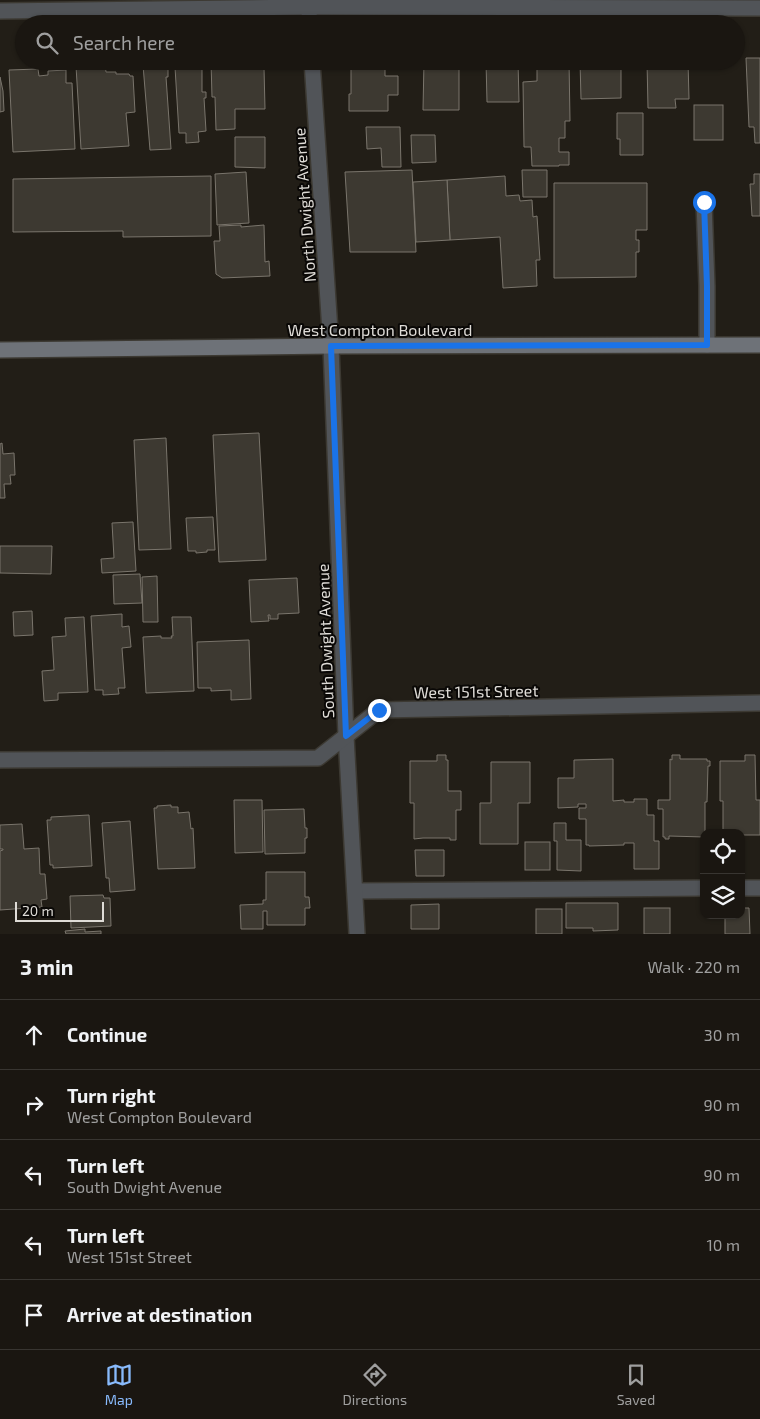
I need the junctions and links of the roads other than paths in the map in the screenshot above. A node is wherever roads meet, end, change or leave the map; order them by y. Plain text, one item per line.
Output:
1 (309, 4) edge
2 (760, 8) edge
3 (0, 11) edge
4 (313, 70) edge
5 (704, 202) dead end
6 (707, 345) junction
7 (760, 345) edge
8 (331, 346) junction
9 (0, 350) edge
10 (760, 703) edge
11 (346, 736) junction
12 (0, 760) edge
13 (700, 888) edge
14 (745, 888) edge
15 (760, 888) edge
16 (355, 891) junction
17 (358, 934) edge

1 - 2 street
1 - 3 street
4 - 8 street, North Dwight Avenue
5 - 6 street
6 - 7 main road, West Compton Boulevard
6 - 8 main road, West Compton Boulevard
8 - 9 main road, West Compton Boulevard
8 - 11 street, South Dwight Avenue
10 - 11 street, West 151st Street
11 - 12 street, West 151st Street
11 - 16 street, South Dwight Avenue
13 - 16 street
14 - 15 street
16 - 17 street, South Dwight Avenue

